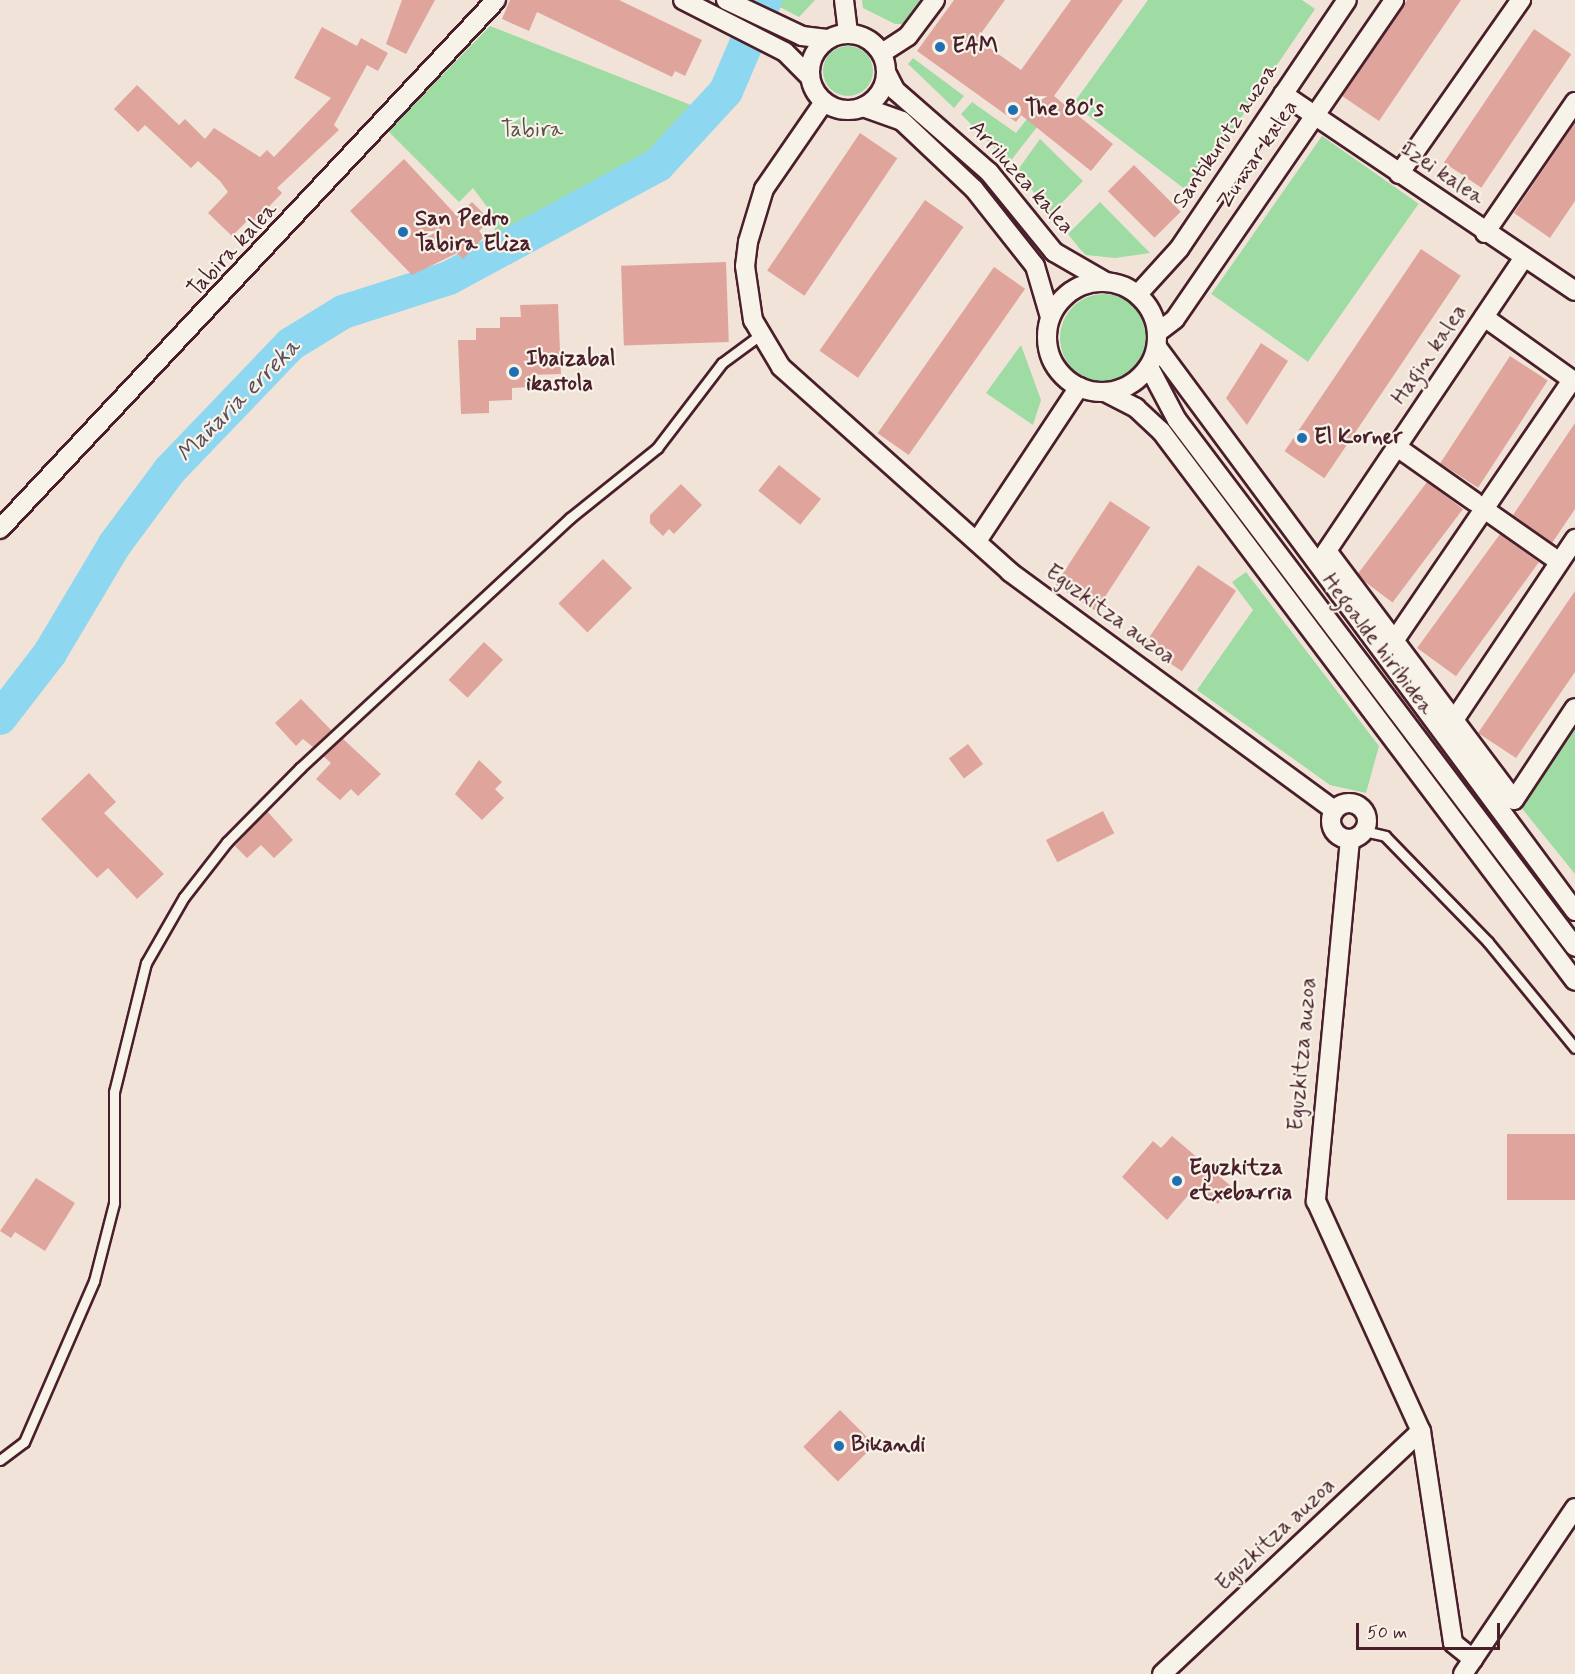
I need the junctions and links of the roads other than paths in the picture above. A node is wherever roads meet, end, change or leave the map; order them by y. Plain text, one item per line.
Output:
1 (496, 0) edge
2 (683, 0) edge
3 (726, 0) edge
4 (844, 0) edge
5 (935, 0) edge
6 (1347, 0) edge
7 (1394, 0) edge
8 (1521, 0) edge
9 (848, 33) junction
10 (827, 39) junction
11 (882, 53) junction
12 (886, 72) junction
13 (809, 75) junction
14 (1283, 94) junction
15 (824, 102) junction
16 (1575, 102) edge
17 (863, 107) junction
18 (1314, 115) junction
19 (1399, 174) junction
20 (1485, 233) junction
21 (1523, 259) junction
22 (1104, 281) junction
23 (1574, 288) edge
24 (1138, 294) junction
25 (1050, 317) junction
26 (1484, 317) junction
27 (760, 335) junction
28 (1158, 340) junction
29 (1149, 367) junction
30 (1573, 381) edge
31 (1080, 387) junction
32 (1105, 392) junction
33 (1397, 447) junction
34 (1479, 505) junction
35 (0, 529) edge
36 (1575, 539) edge
37 (977, 541) junction
38 (1327, 551) junction
39 (1562, 563) edge
40 (1316, 567) junction
41 (1394, 641) junction
42 (1575, 708) edge
43 (1454, 720) junction
44 (1335, 810) junction
45 (1357, 835) junction
46 (1573, 906) edge
47 (1575, 947) edge
48 (1575, 981) edge
49 (1575, 1048) edge
50 (1421, 1431) junction
51 (0, 1460) edge
52 (1575, 1508) edge
53 (1468, 1666) edge
54 (1162, 1674) edge

1 - 35 street, Tabira kalea
2 - 13 street
3 - 10 street
4 - 9 street
5 - 11 street
6 - 14 street, Santikurutz auzoa
7 - 18 street, Zumar kalea
8 - 19 street
9 - 10 street
9 - 11 street
10 - 13 street
11 - 12 street, Arriluzea kalea
12 - 17 street
12 - 22 street, Arriluzea kalea
13 - 15 street
14 - 18 street, Izei kalea
14 - 24 street, Santikurutz auzoa
15 - 17 street, Arriluzea kalea
15 - 27 street
16 - 20 street
17 - 25 street, Arriluzea kalea
18 - 19 street, Izei kalea
18 - 28 street, Zumar kalea
19 - 20 street, Izei kalea
20 - 21 street, Izei kalea
21 - 23 street, Izei kalea
21 - 26 street, Hagin kalea
22 - 24 street
22 - 25 street
24 - 28 street
25 - 31 street
26 - 30 street, Hegoalde hiribidea
26 - 33 street, Hagin kalea
27 - 37 street, Eguzkitza auzoa
27 - 51 lane
28 - 29 street
28 - 40 street
29 - 32 street
29 - 47 street, Hegoalde hiribidea
30 - 34 street, Hegoalde hiribidea
31 - 32 street
31 - 37 street
32 - 48 street
33 - 34 street
33 - 38 street, Hagin kalea
34 - 39 street
34 - 41 street, Hegoalde hiribidea
36 - 39 street, Hegoalde hiribidea
37 - 44 street, Eguzkitza auzoa
38 - 40 street, Hagin kalea
38 - 41 street, Hegoalde hiribidea
39 - 43 street, Hegoalde hiribidea
40 - 46 street
41 - 43 street, Hegoalde hiribidea
42 - 43 street, Hegoalde hiribidea
44 - 45 street
44 - 45 street, Eguzkitza auzoa
45 - 49 lane
45 - 50 street, Eguzkitza auzoa
50 - 53 street, Eguzkitza auzoa
50 - 54 street, Eguzkitza auzoa
52 - 53 street, Eguzkitza auzoa

